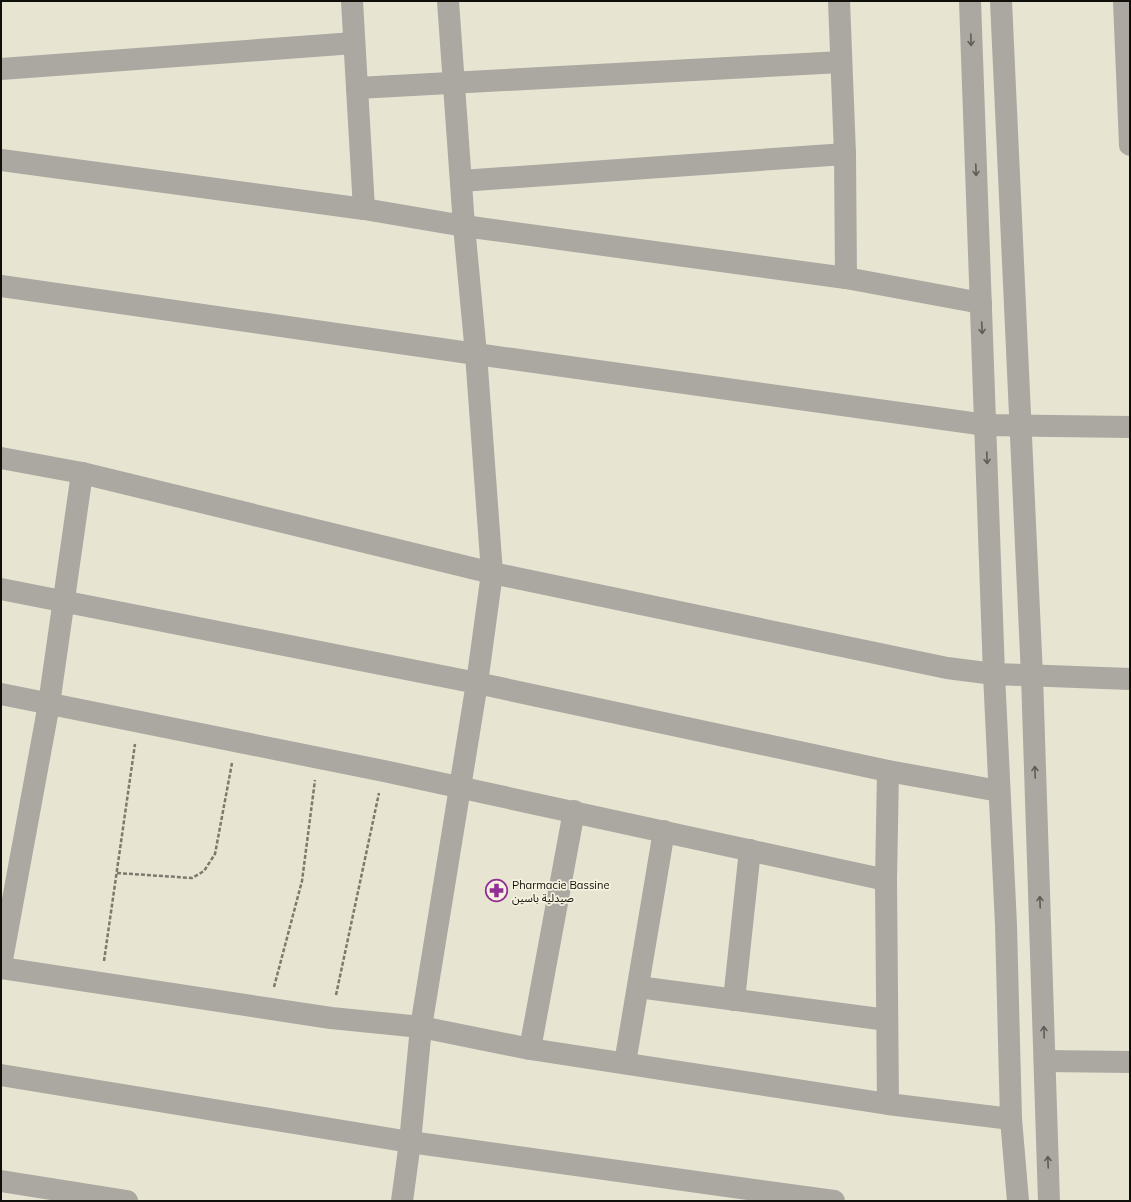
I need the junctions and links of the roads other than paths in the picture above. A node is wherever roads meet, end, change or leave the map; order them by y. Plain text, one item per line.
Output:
1 (352, 1) edge
2 (448, 1) edge
3 (839, 1) edge
4 (970, 1) edge
5 (1001, 1) edge
6 (1124, 1) edge
7 (354, 43) junction
8 (841, 62) junction
9 (1, 69) edge
10 (454, 83) junction
11 (357, 88) junction
12 (1130, 145) edge
13 (845, 154) junction
14 (1, 160) edge
15 (461, 181) junction
16 (364, 209) junction
17 (464, 226) junction
18 (846, 278) junction
19 (1, 286) edge
20 (981, 302) junction
21 (476, 354) junction
22 (986, 425) junction
23 (1021, 425) junction
24 (1130, 427) edge
25 (1, 458) edge
26 (82, 473) junction
27 (492, 573) junction
28 (1, 589) edge
29 (63, 601) junction
30 (994, 674) junction
31 (1032, 676) junction
32 (1130, 679) edge
33 (477, 683) junction
34 (1, 694) edge
35 (50, 704) junction
36 (888, 771) junction
37 (460, 788) junction
38 (999, 791) junction
39 (574, 811) junction
40 (664, 831) junction
41 (750, 850) junction
42 (886, 880) junction
43 (1, 964) edge
44 (1, 968) edge
45 (638, 987) junction
46 (734, 1000) junction
47 (887, 1020) junction
48 (421, 1027) junction
49 (530, 1049) junction
50 (1045, 1061) junction
51 (1130, 1062) edge
52 (625, 1064) junction
53 (1, 1076) edge
54 (888, 1104) junction
55 (1011, 1119) junction
56 (410, 1142) junction
57 (1, 1181) edge
58 (127, 1201) edge
59 (402, 1201) edge
60 (834, 1201) edge
61 (1018, 1201) edge
62 (1049, 1201) edge

1 - 7 street
2 - 10 street
3 - 8 street
4 -> 20 street
5 - 23 street
6 - 12 street
7 - 9 street
7 - 11 street
8 - 10 street
8 - 13 street
10 - 11 street
10 - 15 street
11 - 16 street
13 - 15 street
13 - 18 street
14 - 16 street
15 - 17 street
16 - 17 street
17 - 18 street
17 - 21 street
18 - 20 street
19 - 21 street
20 -> 22 street
21 - 22 street
21 - 27 street
22 - 23 street
22 -> 30 street
23 - 24 street
23 - 31 street
25 - 26 street
26 - 27 street
26 - 29 street
27 - 30 street
27 - 33 street
28 - 29 street
29 - 33 street
29 - 35 street
30 - 31 street
30 - 38 street
31 - 32 street
50 -> 31 street
33 - 36 street
33 - 37 street
34 - 35 street
35 - 37 street
35 - 43 street
36 - 38 street
36 - 42 street
37 - 39 street
37 - 48 street
38 - 55 street
39 - 40 street
39 - 49 street
40 - 41 street
40 - 45 street
41 - 42 street
41 - 46 street
42 - 47 street
44 - 48 street
45 - 46 street
45 - 52 street
46 - 47 street
47 - 54 street
48 - 49 street
48 - 56 street
49 - 52 street
50 - 51 street
62 -> 50 street
52 - 54 street
53 - 56 street
54 - 55 street
55 - 61 street
56 - 59 street
56 - 60 street
57 - 58 street

